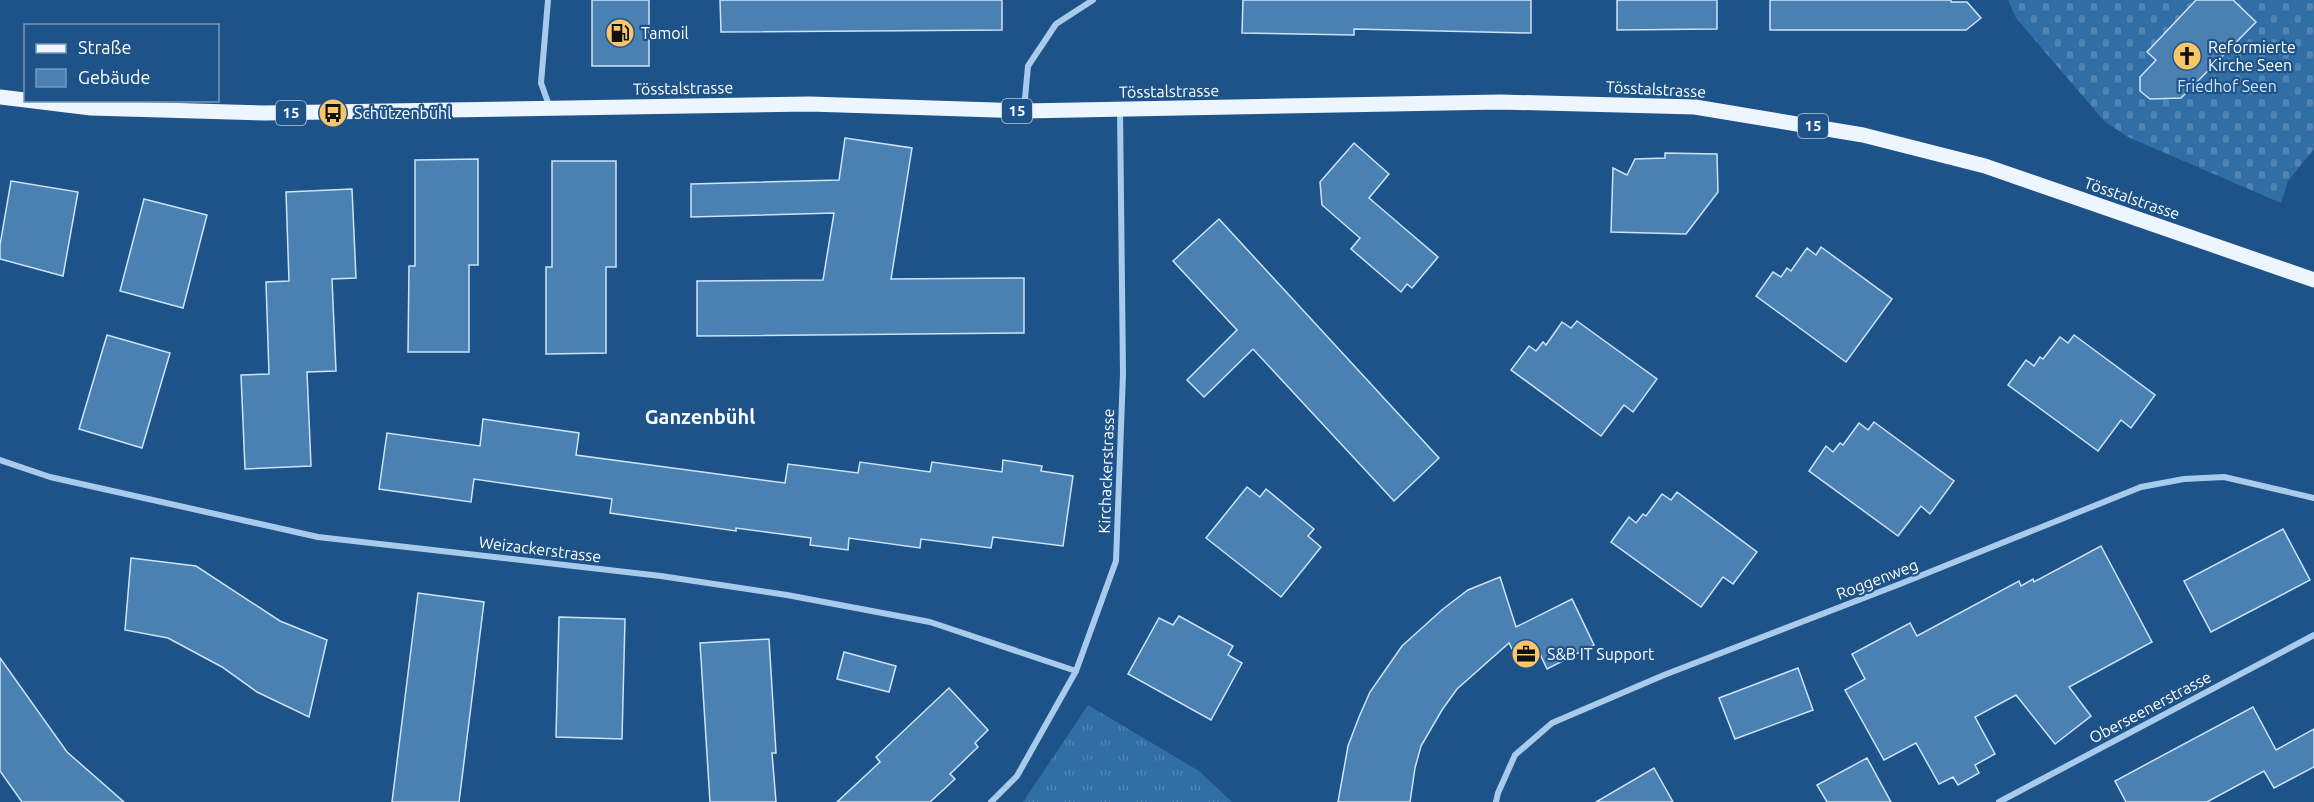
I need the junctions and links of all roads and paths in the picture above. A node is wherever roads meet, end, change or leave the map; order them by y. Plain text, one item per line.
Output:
1 (548, 0) edge
2 (1093, 0) edge
3 (0, 97) edge
4 (24, 100) edge
5 (41, 102) edge
6 (550, 108) junction
7 (1120, 109) junction
8 (1024, 111) junction
9 (2314, 280) edge
10 (0, 460) edge
11 (2314, 498) edge
12 (2314, 635) edge
13 (1076, 671) junction
14 (992, 802) edge
15 (1496, 802) edge
16 (1999, 802) edge

1 - 6 street
2 - 8 street
3 - 4 main road, Tösstalstrasse / 15
5 - 6 main road, Tösstalstrasse / 15
6 - 8 main road, Tösstalstrasse / 15
7 - 8 main road, Tösstalstrasse / 15
7 - 9 main road, Tösstalstrasse / 15
7 - 13 street, Kirchackerstrasse
10 - 13 street, Weizackerstrasse
11 - 15 street, Roggenweg
12 - 16 street, Oberseenerstrasse
13 - 14 street, Kirchackerstrasse

